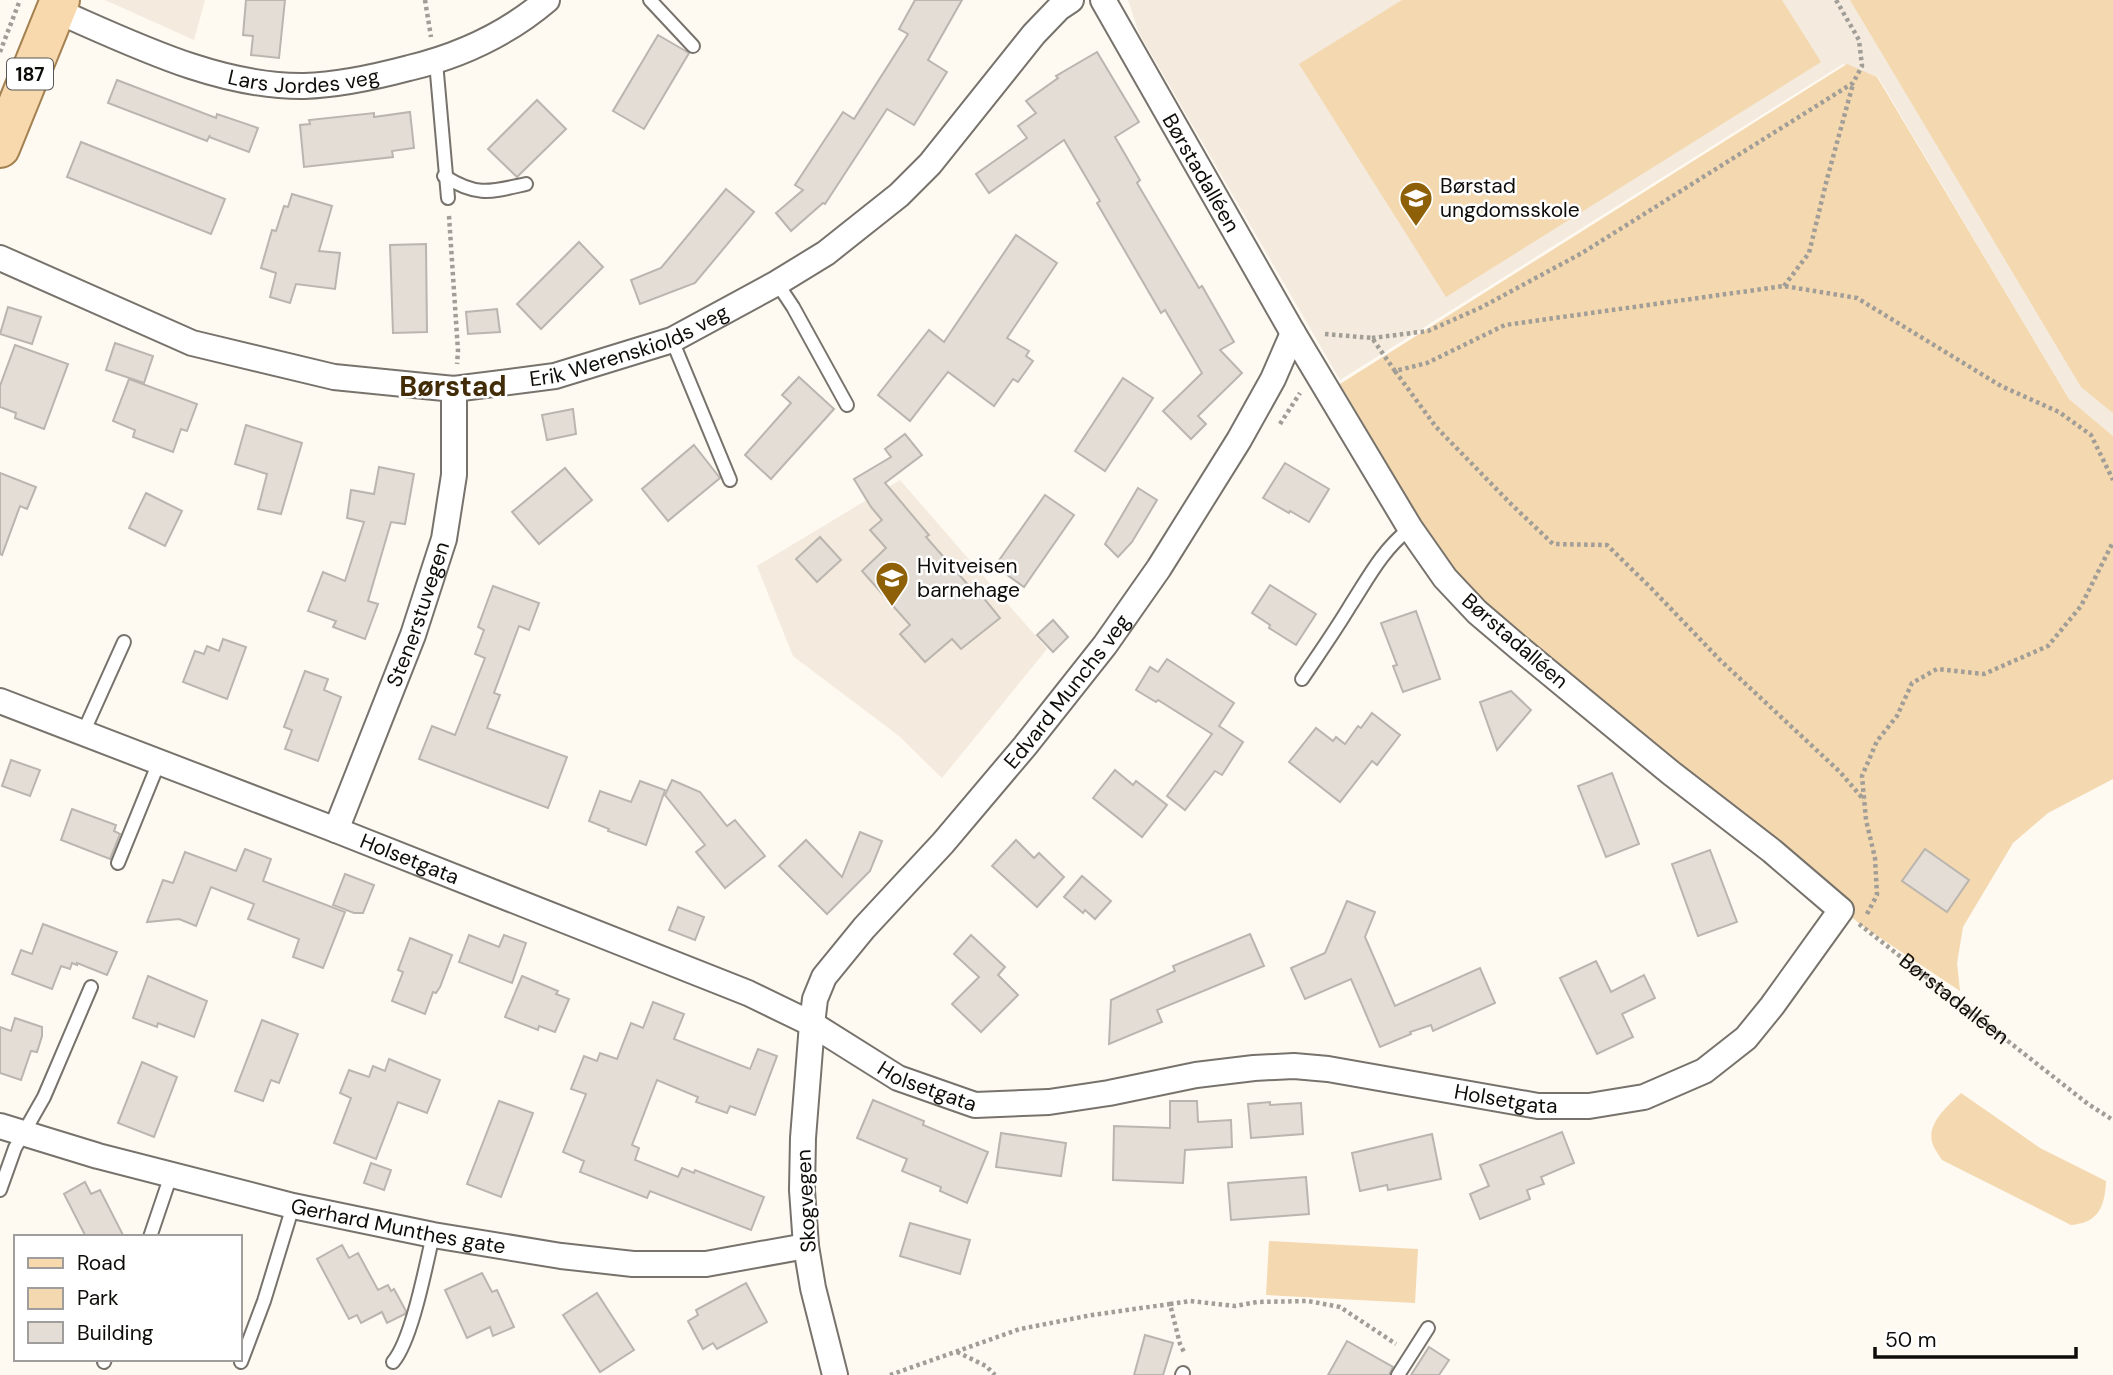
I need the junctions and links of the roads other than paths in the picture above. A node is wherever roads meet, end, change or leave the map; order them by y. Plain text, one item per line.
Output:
1 (547, 0) edge
2 (650, 0) edge
3 (1071, 0) edge
4 (1103, 0) edge
5 (45, 3) edge
6 (693, 46) dead end
7 (436, 62) junction
8 (0, 148) edge
9 (444, 176) junction
10 (526, 184) dead end
11 (448, 198) road end
12 (0, 258) edge
13 (777, 283) junction
14 (1293, 333) junction
15 (672, 340) junction
16 (454, 389) junction
17 (847, 405) dead end
18 (730, 480) dead end
19 (1410, 528) junction
20 (124, 642) dead end
21 (1301, 679) dead end
22 (0, 701) edge
23 (83, 733) junction
24 (159, 762) junction
25 (337, 830) junction
26 (118, 863) dead end
27 (1841, 910) joint
28 (90, 987) dead end
29 (812, 1024) junction
30 (11, 1129) edge
31 (171, 1175) junction
32 (0, 1190) edge
33 (293, 1206) junction
34 (151, 1235) edge
35 (433, 1235) junction
36 (806, 1246) junction
37 (1428, 1328) dead end
38 (242, 1359) edge
39 (393, 1362) dead end
40 (835, 1375) edge
41 (1398, 1375) edge

1 - 7 street, Lars Jordes veg
2 - 6 lane
3 - 13 street, Erik Werenskiolds veg
4 - 14 street, Børstadalléen
5 - 7 street, Lars Jordes veg
5 - 8 main road, 187
7 - 9 lane
9 - 10 lane
9 - 11 lane
12 - 16 street, Erik Werenskiolds veg
13 - 15 street, Erik Werenskiolds veg
13 - 17 lane
14 - 19 street, Børstadalléen
14 - 29 street, Edvard Munchs veg
15 - 16 street, Erik Werenskiolds veg
15 - 18 lane
16 - 25 street, Stenerstuvegen
19 - 21 lane
19 - 27 street, Børstadalléen
20 - 23 lane
22 - 23 street, Holsetgata
23 - 24 street, Holsetgata
24 - 25 street, Holsetgata
24 - 26 lane
25 - 29 street, Holsetgata
27 - 29 street, Holsetgata
28 - 30 lane
29 - 36 street, Skogvegen
30 - 31 street, Gerhard Munthes gate
30 - 32 lane
31 - 33 street, Gerhard Munthes gate
31 - 34 lane
33 - 35 street, Gerhard Munthes gate
33 - 38 lane
35 - 36 street, Gerhard Munthes gate
35 - 39 lane
36 - 40 street, Skogvegen
37 - 41 lane

